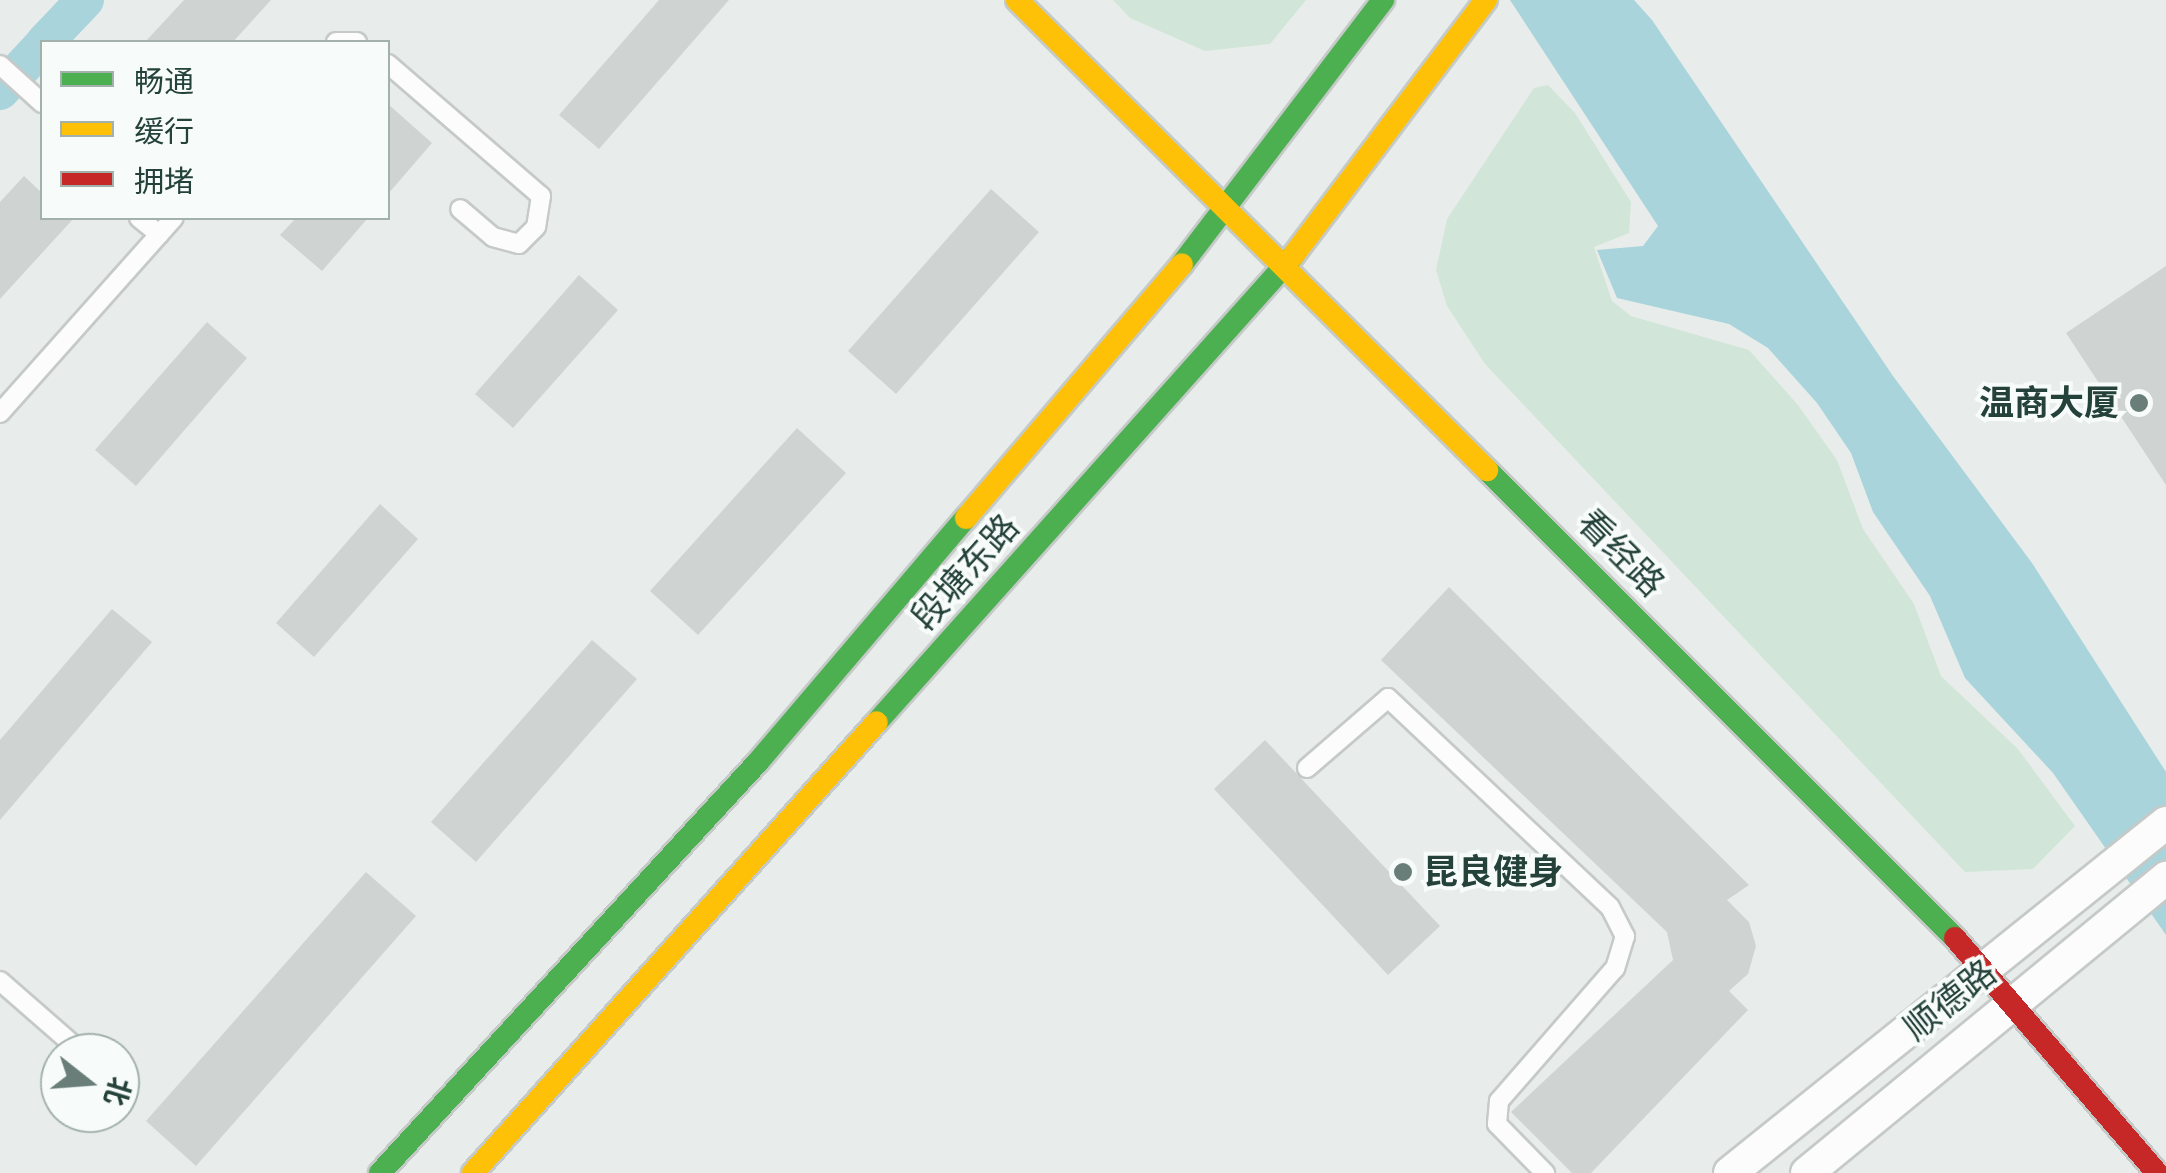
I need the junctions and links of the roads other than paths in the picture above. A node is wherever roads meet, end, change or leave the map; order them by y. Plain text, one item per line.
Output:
1 (1017, 0) edge
2 (1383, 0) edge
3 (1485, 2) edge
4 (0, 66) edge
5 (390, 66) edge
6 (40, 101) edge
7 (460, 208) dead end
8 (1229, 208) junction
9 (142, 220) edge
10 (172, 220) edge
11 (159, 234) junction
12 (1285, 266) junction
13 (0, 413) edge
14 (1307, 768) dead end
15 (2166, 823) edge
16 (2166, 878) edge
17 (1987, 970) junction
18 (0, 981) edge
19 (2016, 1002) junction
20 (59, 1033) edge
21 (380, 1173) edge
22 (473, 1173) edge
23 (1544, 1173) edge
24 (1730, 1173) edge
25 (1808, 1173) edge
26 (2157, 1173) edge

1 - 8 main road, 看经路
2 - 8 main road, 段塘东路
3 - 12 main road, 段塘东路
4 - 6 lane
5 - 7 lane
8 - 12 main road, 看经路
8 - 21 main road, 段塘东路
9 - 11 lane
10 - 11 lane
11 - 13 lane
12 - 17 main road, 看经路
12 - 22 main road, 段塘东路
14 - 23 lane
15 - 17 street, 顺德路
16 - 19 street, 顺德路
17 - 19 main road, 看经路
17 - 24 street, 顺德路
18 - 20 lane
19 - 25 street, 顺德路
19 - 26 main road, 看经路

